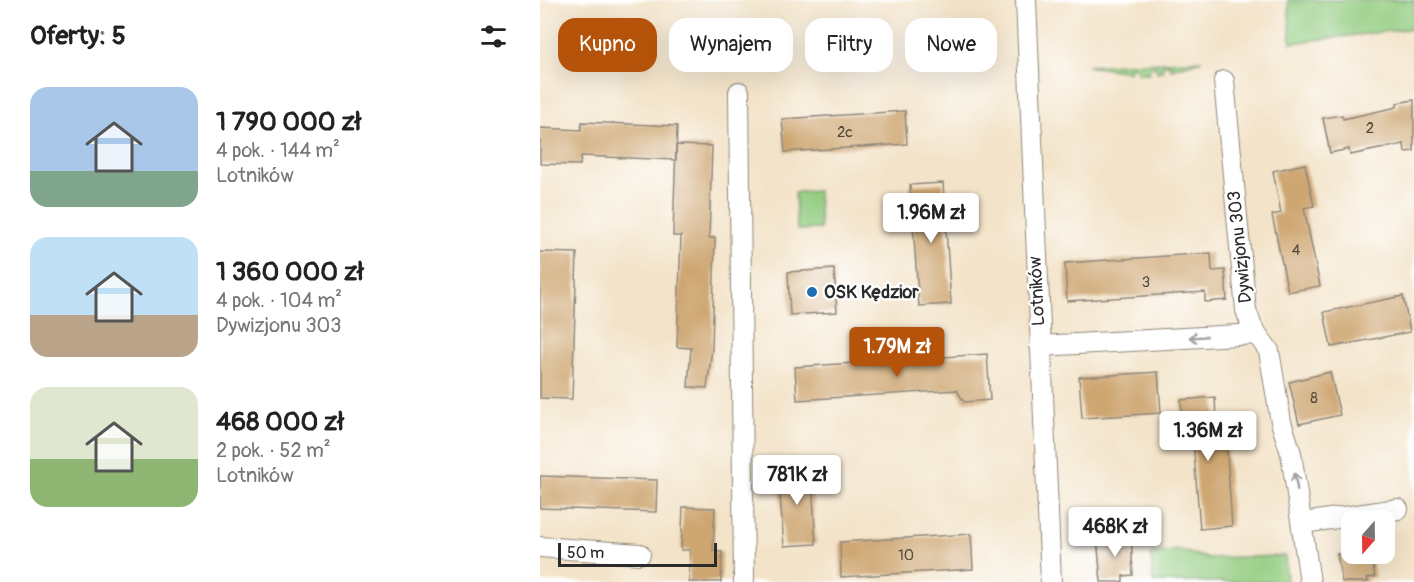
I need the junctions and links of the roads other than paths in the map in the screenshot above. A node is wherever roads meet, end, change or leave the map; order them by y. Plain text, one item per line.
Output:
1 (1026, 0) edge
2 (1224, 81) dead end
3 (739, 93) dead end
4 (1256, 334) junction
5 (1040, 346) junction
6 (1398, 508) dead end
7 (1303, 523) junction
8 (540, 547) edge
9 (640, 554) dead end
10 (744, 582) edge
11 (1051, 582) edge
12 (1310, 582) edge

1 - 5 street, Lotników
2 - 4 street, Dywizjonu 303
3 - 10 street
4 -> 5 street
7 -> 4 street, Dywizjonu 303
5 - 11 street, Lotników
6 - 7 street
7 - 12 street, Dywizjonu 303
8 - 9 street

